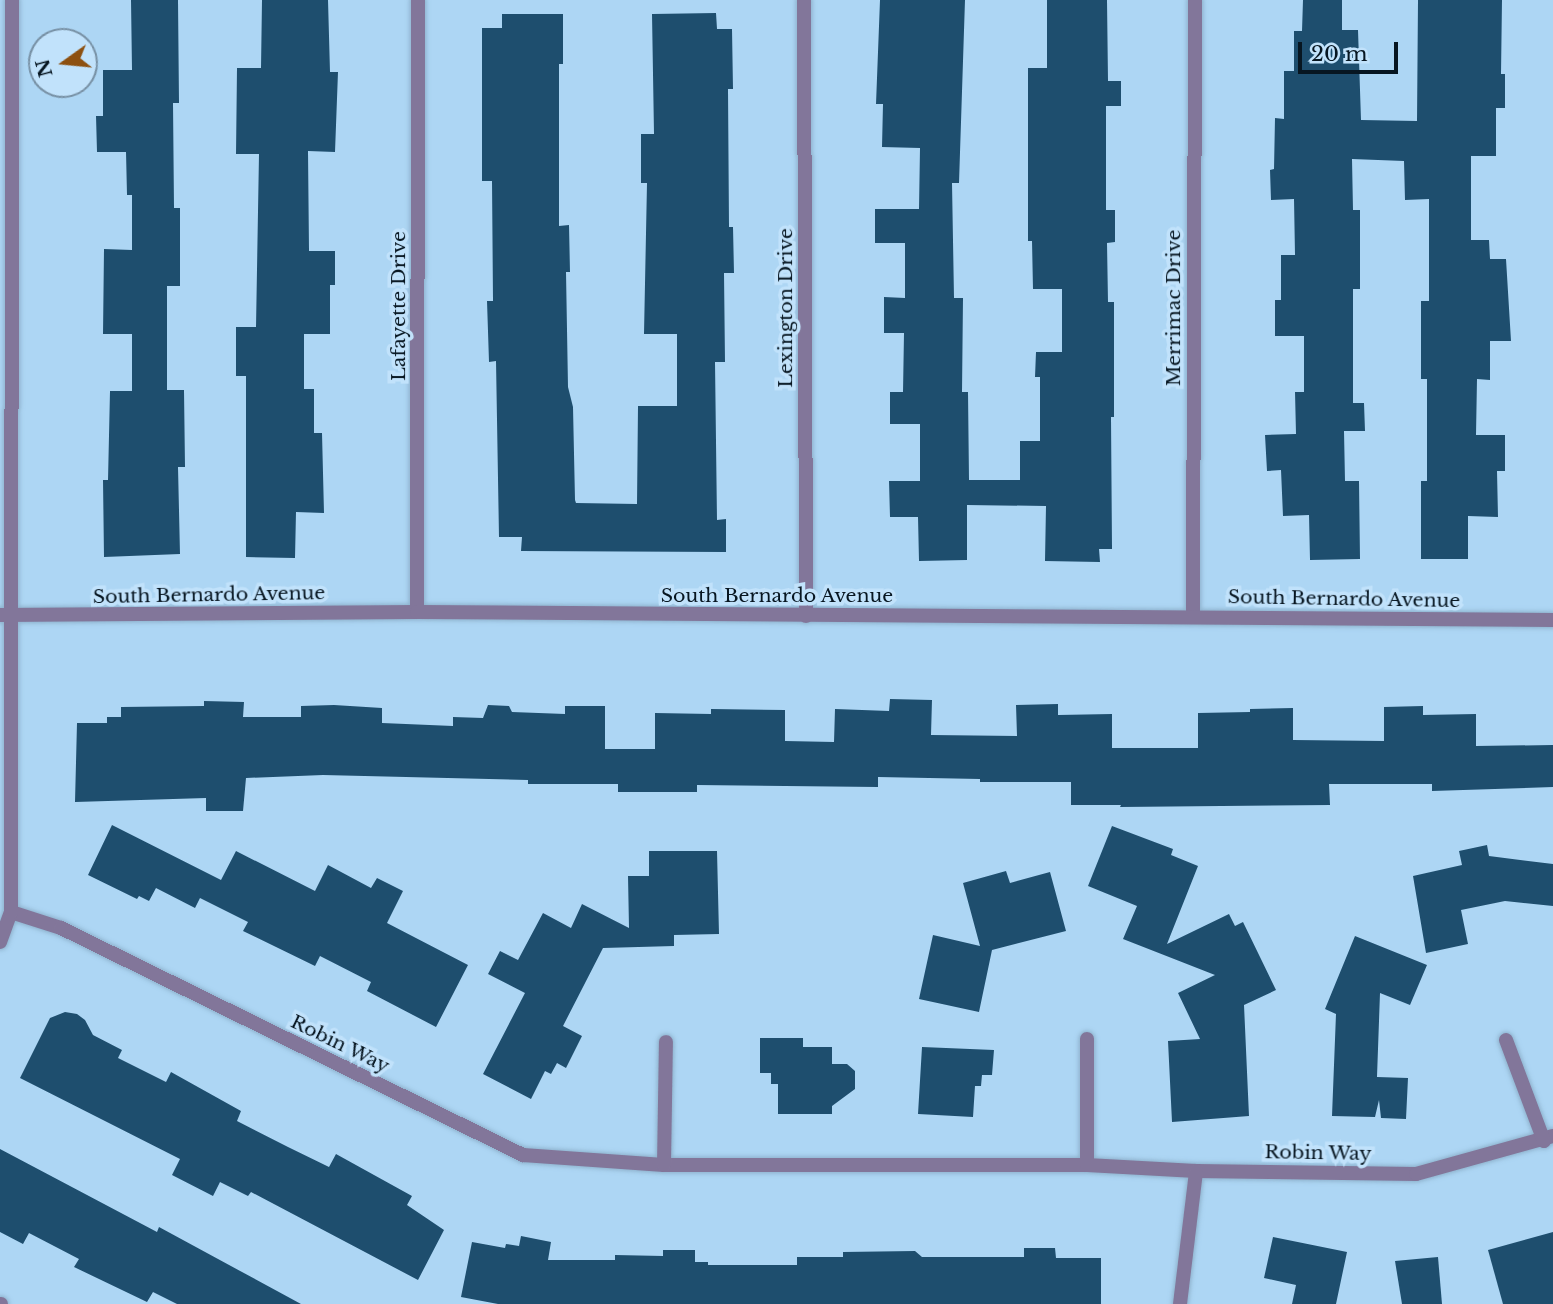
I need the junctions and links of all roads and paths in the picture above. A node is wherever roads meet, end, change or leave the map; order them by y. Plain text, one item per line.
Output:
1 (12, 0) edge
2 (418, 0) edge
3 (804, 0) edge
4 (1195, 0) edge
5 (416, 612) junction
6 (5, 615) edge
7 (806, 616) junction
8 (1193, 617) junction
9 (1553, 620) edge
10 (11, 912) junction
11 (0, 942) edge
12 (1087, 1039) dead end
13 (1506, 1040) dead end
14 (666, 1042) dead end
15 (1548, 1138) edge
16 (664, 1165) junction
17 (1087, 1165) junction
18 (1196, 1171) junction
19 (1180, 1304) edge

1 - 6 street
2 - 5 street, Lafayette Drive
3 - 7 street, Lexington Drive
4 - 8 street, Merrimac Drive
5 - 6 street, South Bernardo Avenue
5 - 7 street, South Bernardo Avenue
6 - 10 street
7 - 8 street, South Bernardo Avenue
8 - 9 street, South Bernardo Avenue
10 - 11 street
10 - 16 street, Robin Way
12 - 17 street
13 - 15 street, Robin Way
14 - 16 street
15 - 18 street, Robin Way
16 - 17 street, Robin Way
17 - 18 street, Robin Way
18 - 19 street

